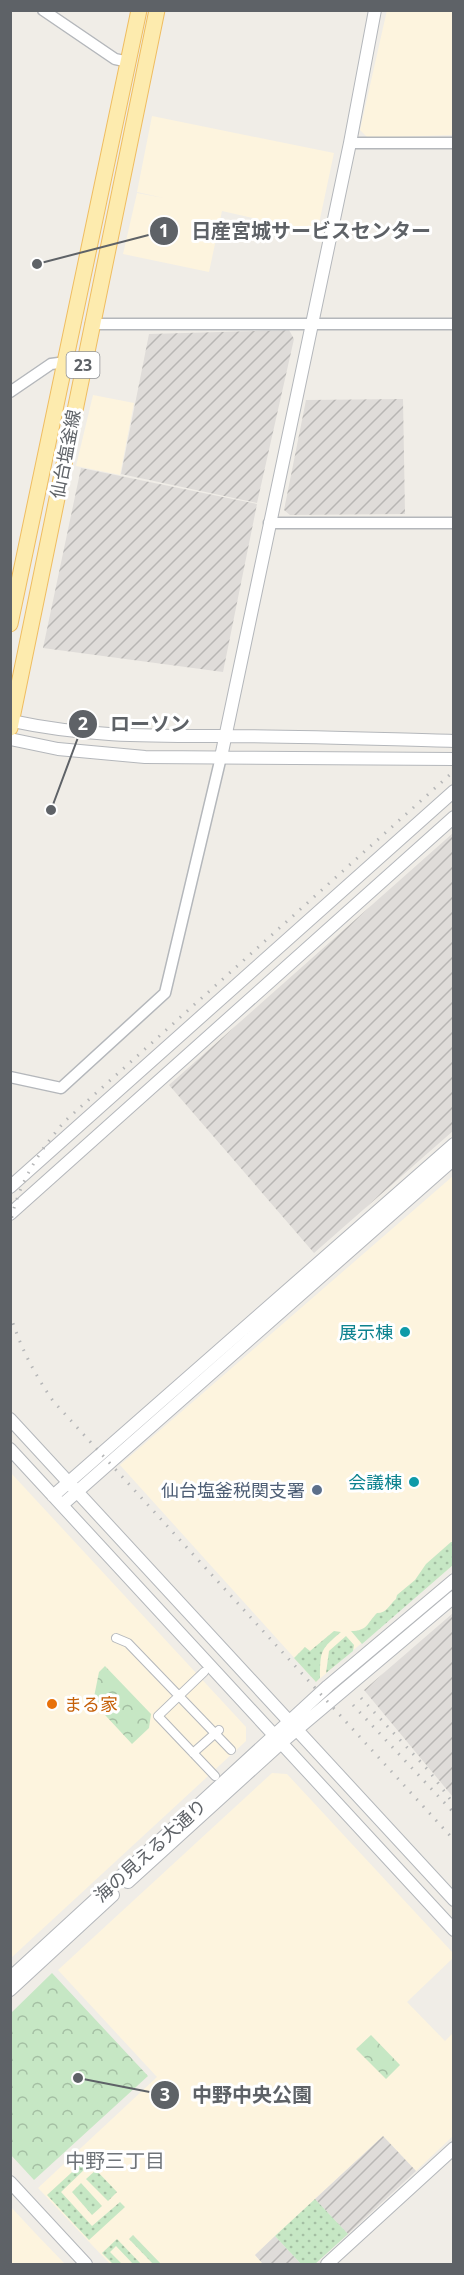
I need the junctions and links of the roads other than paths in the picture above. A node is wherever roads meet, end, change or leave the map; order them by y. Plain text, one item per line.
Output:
1 (43, 10) edge
2 (139, 10) edge
3 (156, 10) edge
4 (375, 10) edge
5 (129, 62) junction
6 (350, 143) junction
7 (453, 143) edge
8 (91, 324) junction
9 (453, 324) edge
10 (310, 325) junction
11 (66, 362) junction
12 (10, 392) edge
13 (269, 523) junction
14 (453, 523) edge
15 (10, 624) edge
16 (11, 723) edge
17 (226, 736) junction
18 (10, 739) edge
19 (453, 741) edge
20 (221, 757) junction
21 (453, 759) edge
22 (453, 791) edge
23 (453, 817) edge
24 (10, 1077) edge
25 (453, 1144) edge
26 (453, 1160) edge
27 (10, 1187) edge
28 (10, 1214) edge
29 (10, 1419) edge
30 (10, 1449) edge
31 (72, 1487) junction
32 (53, 1496) junction
33 (62, 1505) junction
34 (453, 1580) edge
35 (453, 1597) edge
36 (116, 1638) dead end
37 (204, 1672) dead end
38 (179, 1696) junction
39 (294, 1726) junction
40 (217, 1732) junction
41 (278, 1740) junction
42 (231, 1750) dead end
43 (193, 1753) junction
44 (215, 1776) dead end
45 (453, 1900) edge
46 (453, 1930) edge
47 (10, 1978) edge
48 (10, 1990) edge
49 (453, 2148) edge
50 (10, 2182) edge
51 (86, 2265) edge
52 (327, 2265) edge

1 - 5 street
2 - 5 main road, 仙台塩釜線 / 23
3 - 8 main road, 仙台塩釜線 / 23
4 - 6 street
5 - 11 main road, 仙台塩釜線 / 23
6 - 7 street
6 - 10 street
8 - 10 street
8 - 16 main road, 仙台塩釜線 / 23
9 - 10 street
10 - 13 street
11 - 12 street
11 - 15 main road, 仙台塩釜線 / 23
13 - 14 street
13 - 17 street
16 - 17 street
17 - 19 street
17 - 20 street
18 - 20 street
20 - 21 street
20 - 24 street
22 - 27 street
23 - 28 street
25 - 31 street
26 - 31 street
29 - 31 street
30 - 32 street
31 - 32 street
31 - 33 street
31 - 39 street
32 - 33 street
33 - 41 street
34 - 39 street
35 - 39 street
36 - 38 street
37 - 38 street
38 - 40 street
38 - 43 street
39 - 41 street, 海の見える大通り
39 - 45 street
40 - 42 street
40 - 43 street
41 - 46 street
41 - 47 street, 海の見える大通り
41 - 48 street
43 - 44 street
49 - 52 street
50 - 51 street

